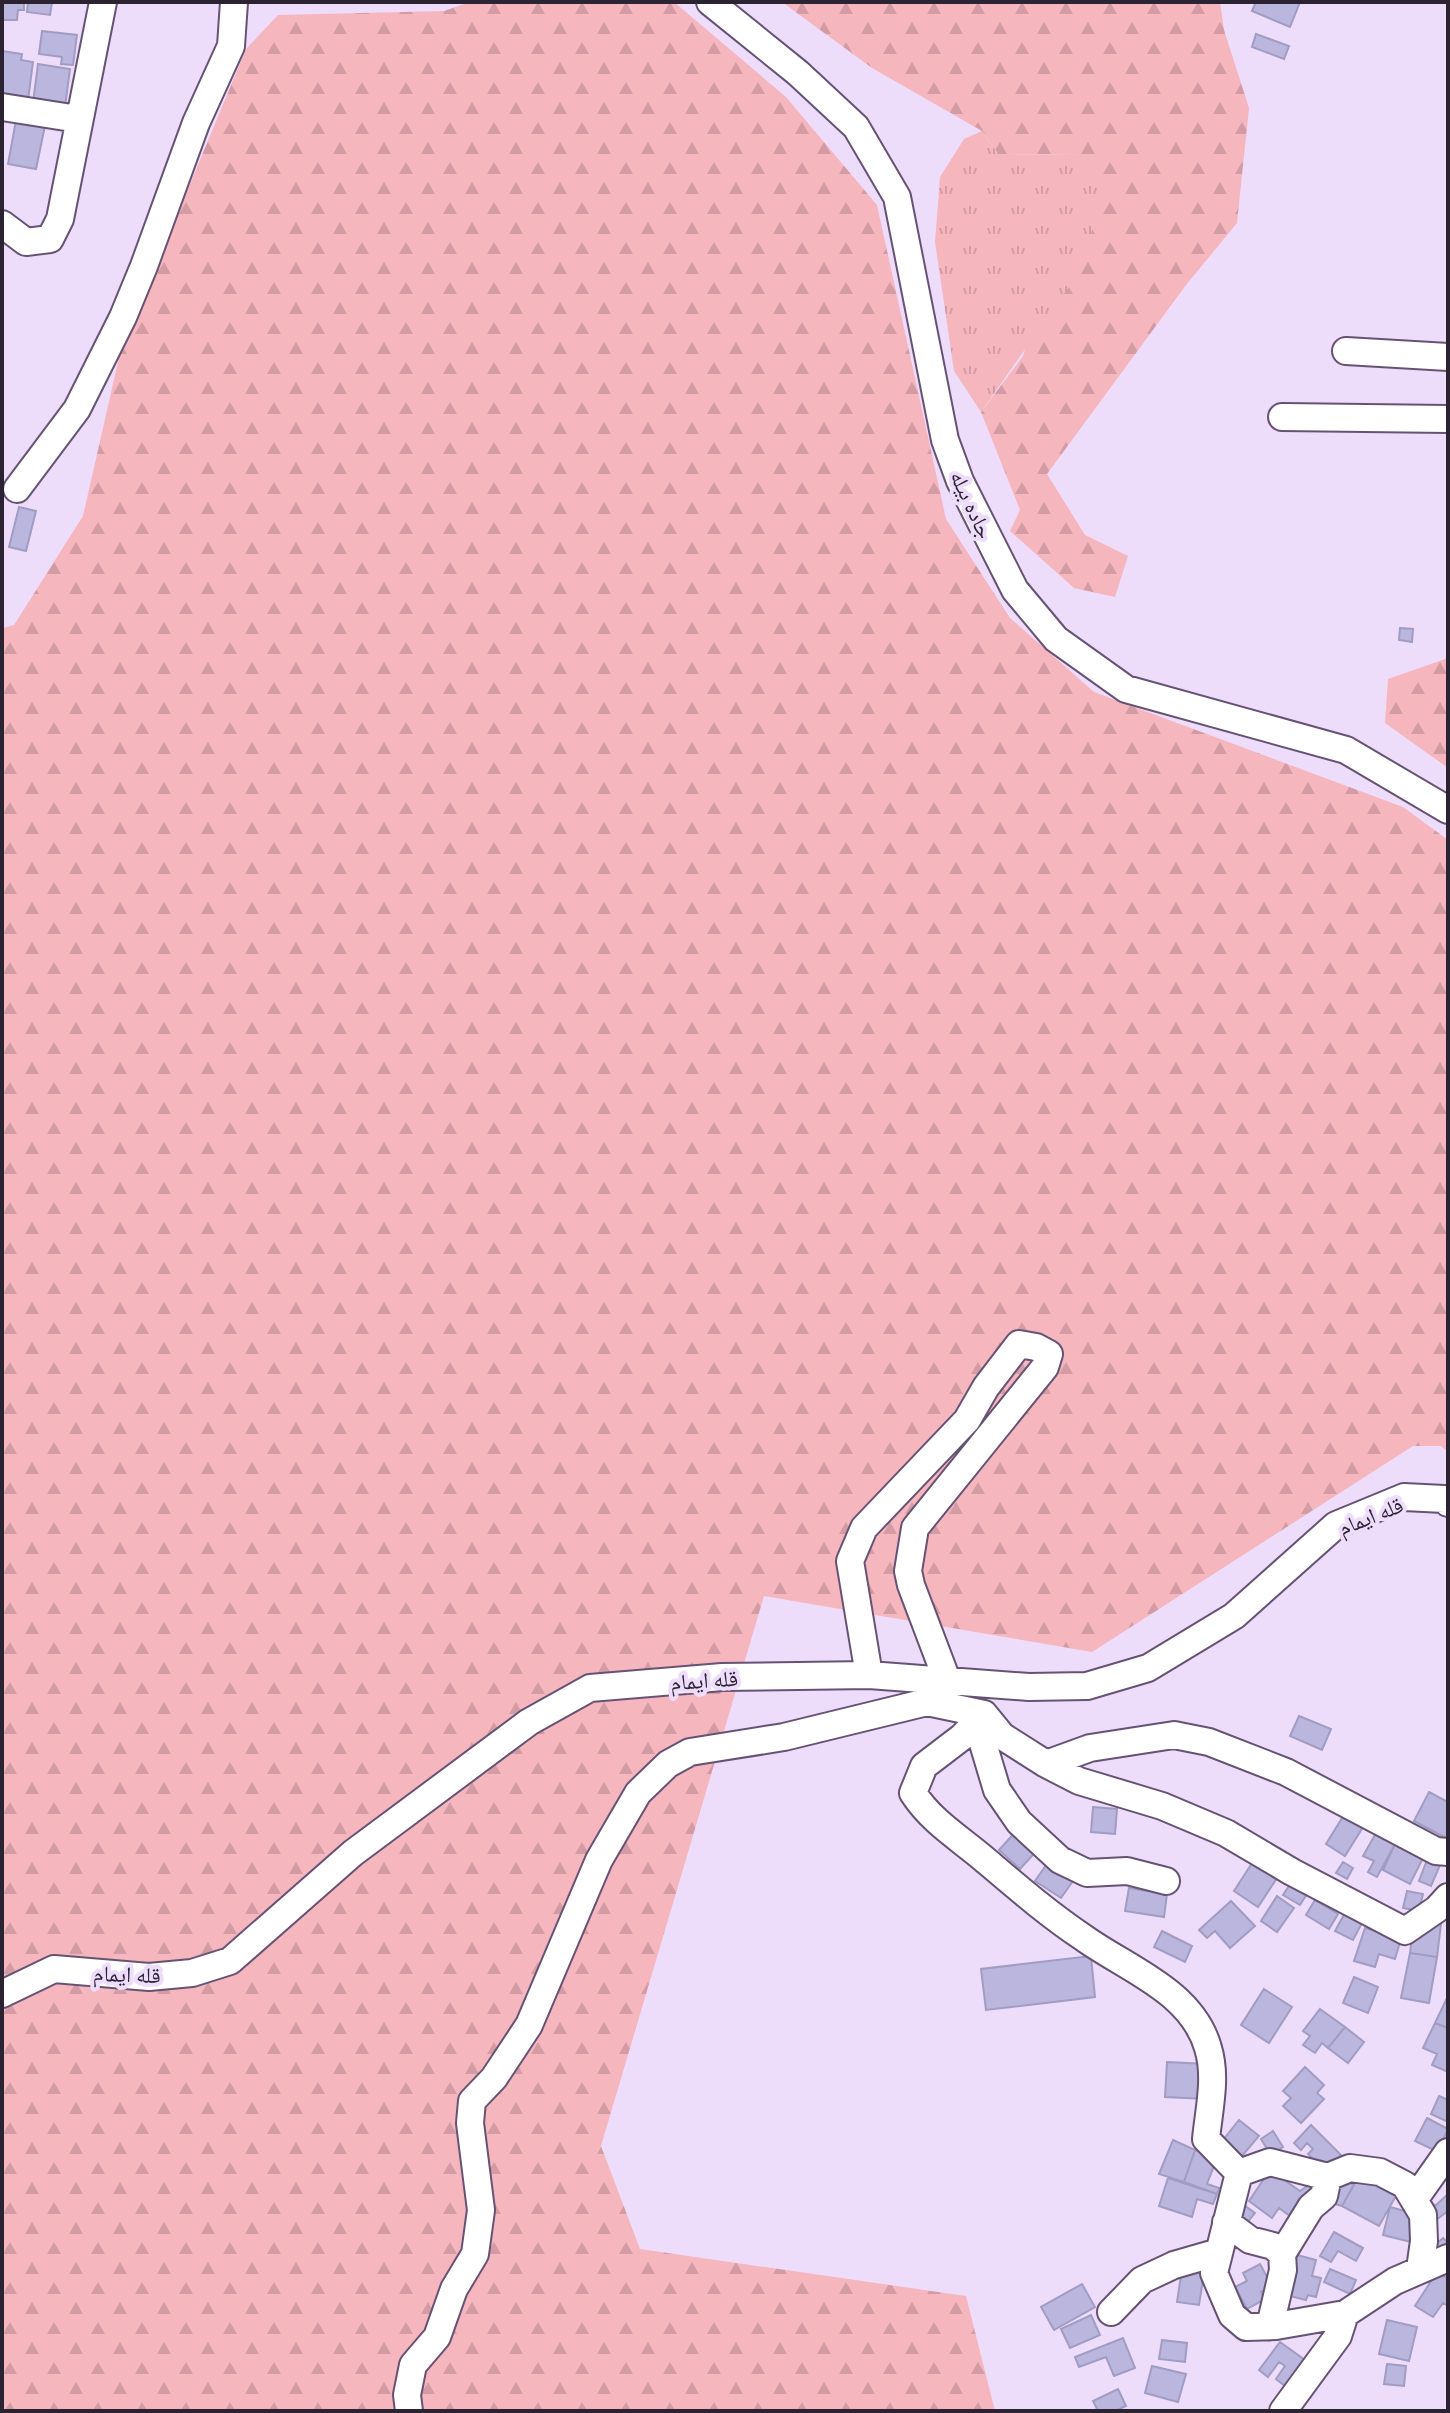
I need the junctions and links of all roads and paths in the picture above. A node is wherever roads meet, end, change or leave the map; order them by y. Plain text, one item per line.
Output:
1 (103, 2) edge
2 (234, 2) edge
3 (710, 2) edge
4 (2, 107) edge
5 (78, 119) junction
6 (2, 224) edge
7 (1346, 351) dead end
8 (1448, 357) edge
9 (1282, 417) dead end
10 (1448, 419) edge
11 (17, 489) dead end
12 (1448, 810) edge
13 (1448, 1503) edge
14 (869, 1675) junction
15 (947, 1680) junction
16 (984, 1714) junction
17 (1046, 1764) junction
18 (1448, 1852) edge
19 (1166, 1881) dead end
20 (1448, 1897) edge
21 (2, 1994) edge
22 (1448, 2152) edge
23 (1239, 2173) junction
24 (1328, 2177) junction
25 (1414, 2200) junction
26 (1226, 2222) junction
27 (1219, 2252) junction
28 (1282, 2254) junction
29 (1448, 2258) edge
30 (1420, 2269) junction
31 (1111, 2312) dead end
32 (1345, 2314) junction
33 (1270, 2326) junction
34 (409, 2411) edge
35 (1283, 2411) edge

1 - 5 street
2 - 11 street
3 - 12 street, جاده بیله
4 - 5 street
5 - 6 street
7 - 8 street
9 - 10 street
13 - 15 street, قله ایمام
14 - 15 street, قله ایمام
14 - 15 street
14 - 21 street, قله ایمام
16 - 17 street
16 - 19 street
16 - 23 street
16 - 34 street
17 - 18 street
17 - 20 street
22 - 25 street
23 - 24 street
23 - 26 street
24 - 25 street
24 - 28 street
25 - 30 street
26 - 27 street
26 - 28 street
27 - 31 street
27 - 33 street
28 - 33 street
29 - 30 street
30 - 32 street
32 - 33 street
32 - 35 street

